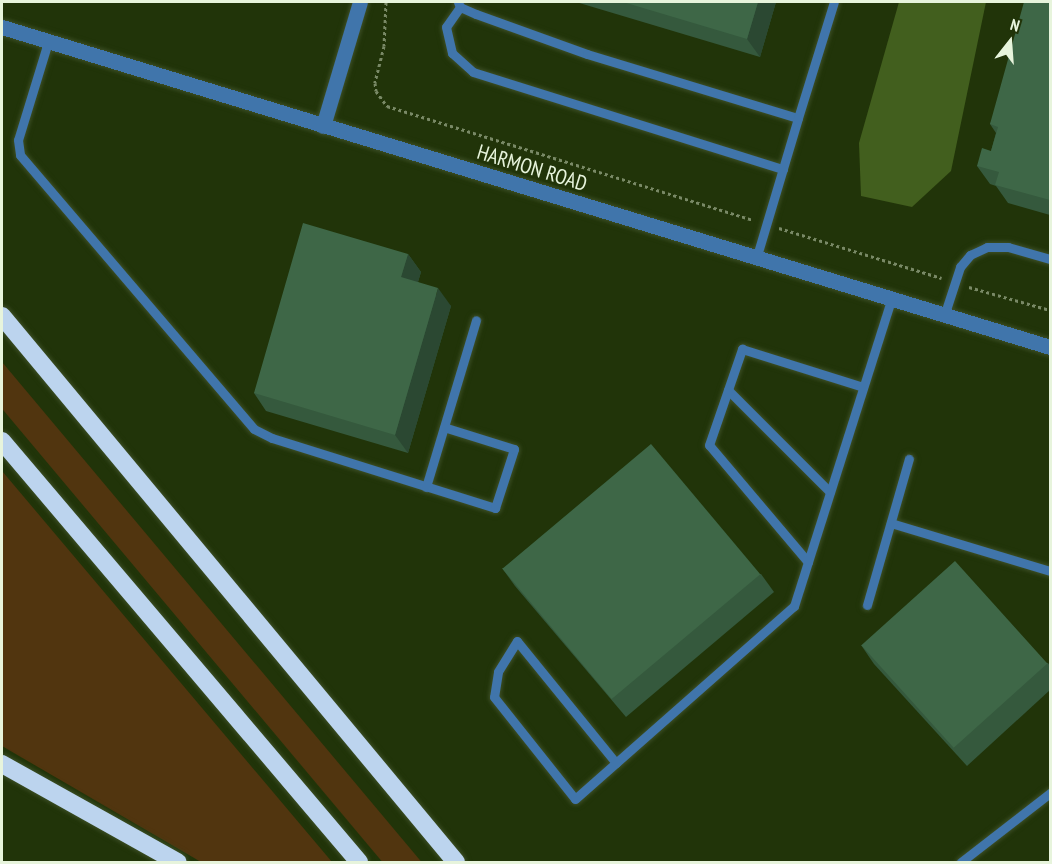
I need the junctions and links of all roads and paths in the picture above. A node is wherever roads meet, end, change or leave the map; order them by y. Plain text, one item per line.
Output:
1 (360, 2) edge
2 (386, 2) edge
3 (834, 2) edge
4 (459, 4) edge
5 (2, 27) edge
6 (48, 42) junction
7 (798, 118) junction
8 (323, 126) junction
9 (783, 169) junction
10 (766, 224) junction
11 (756, 259) junction
12 (1050, 259) edge
13 (955, 282) junction
14 (891, 300) junction
15 (1050, 310) edge
16 (2, 316) edge
17 (944, 316) junction
18 (476, 320) dead end
19 (1050, 347) edge
20 (863, 387) junction
21 (728, 390) junction
22 (444, 427) junction
23 (2, 441) edge
24 (909, 459) dead end
25 (426, 487) junction
26 (830, 492) junction
27 (891, 523) junction
28 (808, 562) junction
29 (1050, 571) edge
30 (867, 605) dead end
31 (616, 763) junction
32 (2, 764) edge
33 (1050, 793) edge
34 (177, 862) edge
35 (359, 862) edge
36 (456, 862) edge
37 (961, 862) edge

1 - 8 street
2 - 10 path
3 - 7 lane
4 - 7 lane
4 - 9 lane
5 - 6 street, HARMON ROAD
6 - 8 street, HARMON ROAD
6 - 25 lane
7 - 9 lane
8 - 11 street, HARMON ROAD
9 - 10 lane
10 - 11 lane
10 - 13 path
11 - 14 street, HARMON ROAD
12 - 13 lane
13 - 15 path
13 - 17 lane
14 - 17 street, HARMON ROAD
14 - 20 lane
16 - 36 highway
17 - 19 street, HARMON ROAD
18 - 22 lane
20 - 21 lane
20 - 26 lane
21 - 26 lane
21 - 28 lane
22 - 25 lane
22 - 25 lane
23 - 35 highway
24 - 27 lane
26 - 28 lane
27 - 29 lane
27 - 30 lane
28 - 31 lane
31 - 31 lane
32 - 34 highway
33 - 37 lane

